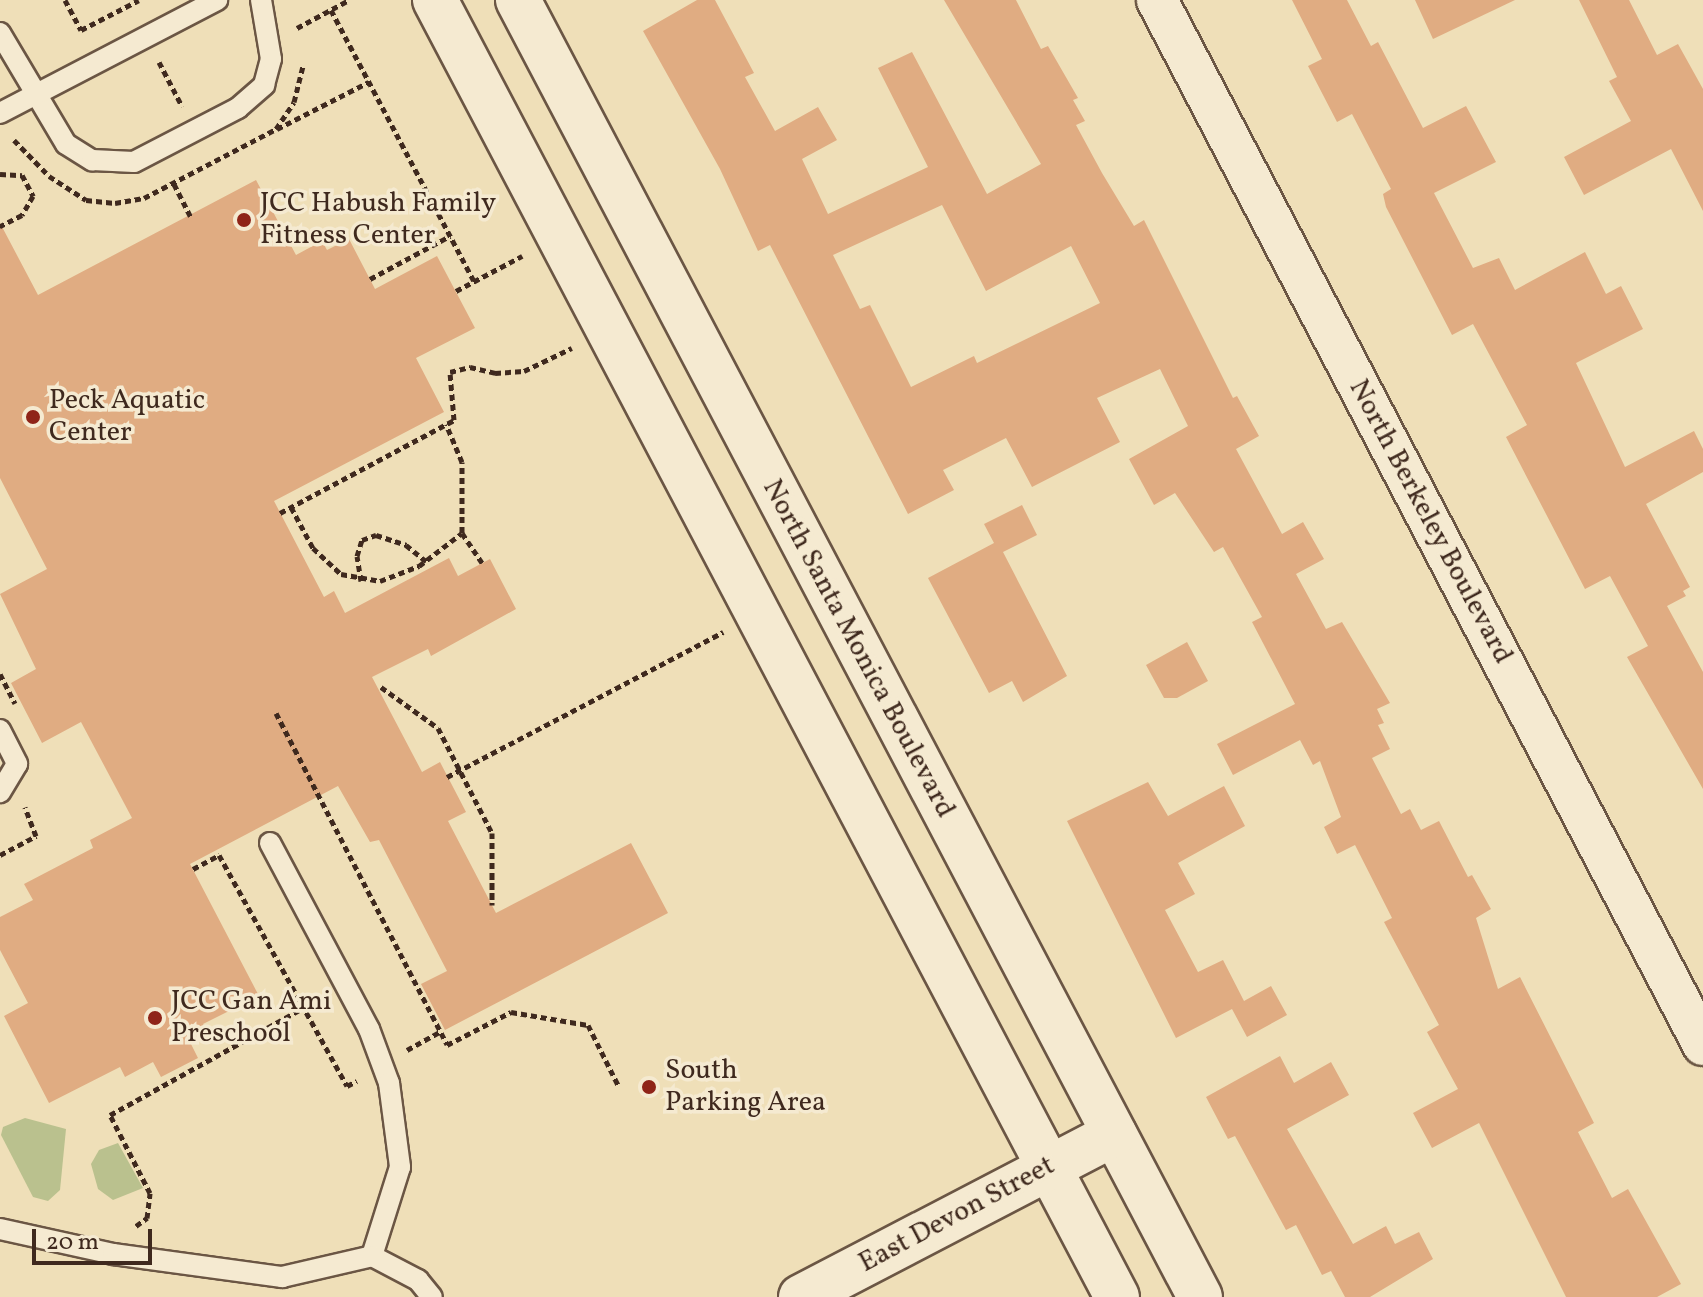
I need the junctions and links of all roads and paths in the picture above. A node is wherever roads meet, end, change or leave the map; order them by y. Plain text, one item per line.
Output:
1 (65, 0) edge
2 (139, 0) edge
3 (217, 0) edge
4 (261, 0) edge
5 (435, 0) edge
6 (518, 0) edge
7 (1157, 0) edge
8 (331, 9) dead end
9 (0, 33) edge
10 (152, 50) dead end
11 (369, 82) junction
12 (34, 95) junction
13 (0, 113) edge
14 (187, 117) dead end
15 (276, 129) dead end
16 (0, 174) edge
17 (174, 184) dead end
18 (190, 216) dead end
19 (0, 226) edge
20 (450, 236) junction
21 (528, 252) dead end
22 (370, 279) dead end
23 (474, 281) junction
24 (456, 291) dead end
25 (577, 345) dead end
26 (446, 424) junction
27 (291, 507) junction
28 (280, 513) dead end
29 (462, 533) junction
30 (426, 561) junction
31 (482, 563) dead end
32 (361, 581) junction
33 (727, 630) dead end
34 (381, 687) dead end
35 (276, 713) dead end
36 (0, 730) edge
37 (460, 770) junction
38 (447, 777) dead end
39 (0, 792) edge
40 (270, 843) dead end
41 (193, 869) dead end
42 (492, 905) dead end
43 (303, 1008) junction
44 (440, 1032) junction
45 (1703, 1045) edge
46 (401, 1053) dead end
47 (357, 1081) dead end
48 (618, 1085) dead end
49 (1114, 1134) junction
50 (1048, 1166) junction
51 (0, 1229) edge
52 (129, 1229) dead end
53 (372, 1256) junction
54 (432, 1297) edge
55 (801, 1297) edge
56 (1117, 1297) edge
57 (1200, 1297) edge

1 - 2 path
3 - 12 lane
4 - 12 lane
5 - 50 street
6 - 49 street, North Santa Monica Boulevard
7 - 45 street, North Berkeley Boulevard
8 - 11 path
9 - 12 lane
10 - 14 path
11 - 15 path
11 - 20 path
12 - 13 lane
16 - 19 path
17 - 18 path
20 - 22 path
20 - 23 path
21 - 23 path
23 - 24 path
25 - 26 path
26 - 27 path
26 - 29 path
27 - 28 path
27 - 32 path
29 - 30 path
29 - 31 path
30 - 32 path
30 - 32 path
33 - 37 path
34 - 37 path
35 - 44 path
36 - 39 lane
37 - 38 path
37 - 42 path
40 - 53 lane
41 - 43 path
43 - 47 path
43 - 52 path
44 - 46 path
44 - 48 path
49 - 50 street, East Devon Street
49 - 57 street, North Santa Monica Boulevard
50 - 55 street, East Devon Street
50 - 56 street
51 - 53 lane
53 - 54 lane

